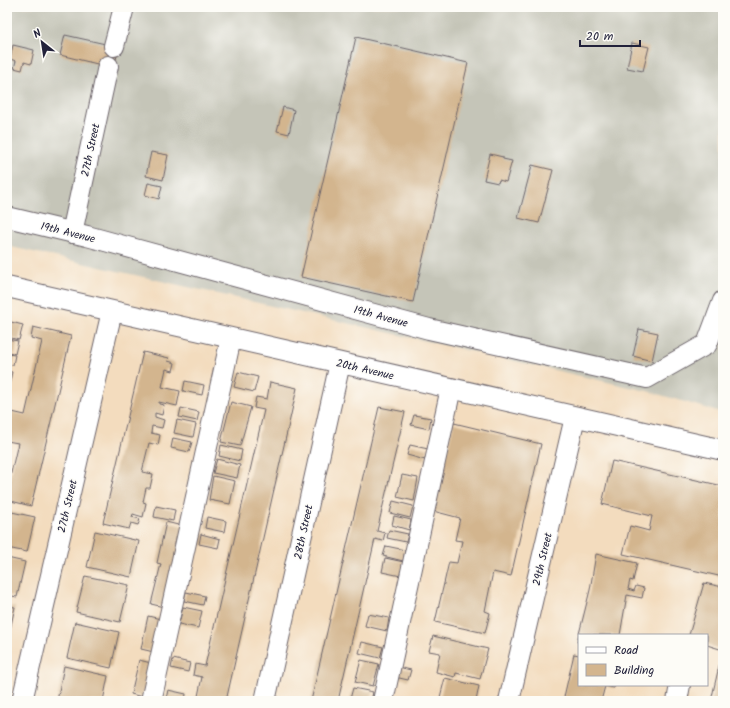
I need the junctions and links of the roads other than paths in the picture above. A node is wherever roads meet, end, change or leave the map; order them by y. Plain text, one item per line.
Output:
1 (124, 7) edge
2 (114, 46) dead end
3 (108, 66) dead end
4 (7, 218) edge
5 (72, 233) junction
6 (7, 287) edge
7 (723, 302) edge
8 (112, 311) junction
9 (232, 338) junction
10 (340, 363) junction
11 (451, 388) junction
12 (575, 417) junction
13 (723, 450) edge
14 (680, 686) edge
15 (22, 701) edge
16 (151, 701) edge
17 (265, 701) edge
18 (383, 701) edge
19 (509, 701) edge
20 (677, 701) edge

1 - 2 street
3 - 5 street, 27th Street
4 - 5 street, 19th Avenue
5 - 7 street, 19th Avenue
6 - 8 street, 20th Avenue
8 - 9 street, 20th Avenue
8 - 15 street, 27th Street
9 - 10 street, 20th Avenue
9 - 16 street
10 - 11 street, 20th Avenue
10 - 17 street, 28th Street
11 - 12 street, 20th Avenue
11 - 18 street
12 - 13 street, 20th Avenue
12 - 19 street, 29th Street
14 - 20 street

